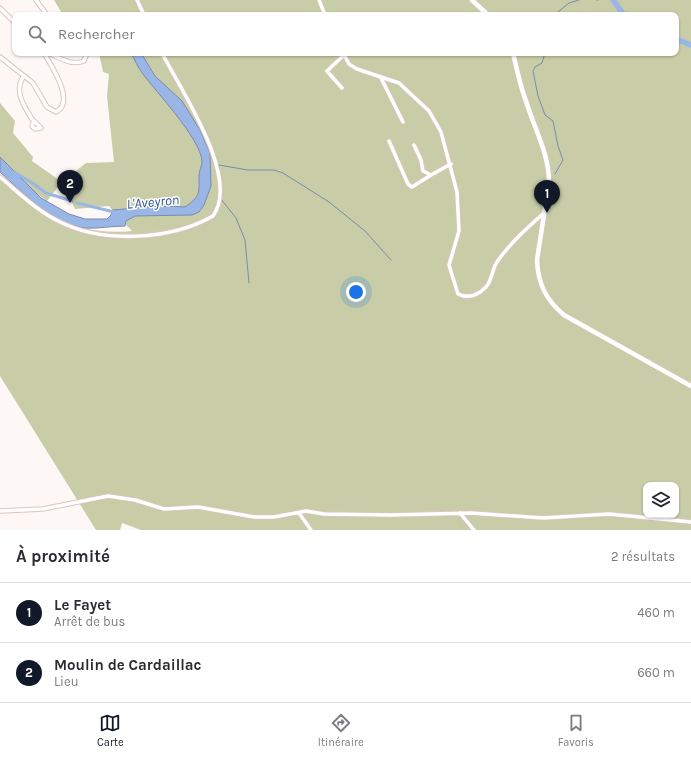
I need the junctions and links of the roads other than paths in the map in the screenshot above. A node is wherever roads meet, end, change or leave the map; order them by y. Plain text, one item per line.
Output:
1 (36, 0) edge
2 (137, 0) edge
3 (319, 0) edge
4 (472, 0) edge
5 (0, 8) edge
6 (45, 12) edge
7 (143, 12) edge
8 (324, 12) edge
9 (485, 12) edge
10 (12, 20) edge
11 (46, 56) edge
12 (55, 56) edge
13 (86, 56) edge
14 (164, 56) edge
15 (342, 56) edge
16 (345, 56) edge
17 (514, 56) edge
18 (0, 57) edge
19 (23, 77) junction
20 (381, 78) junction
21 (342, 88) dead end
22 (34, 121) dead end
23 (403, 122) dead end
24 (389, 141) dead end
25 (414, 145) dead end
26 (451, 164) junction
27 (430, 175) junction
28 (0, 177) edge
29 (544, 213) junction
30 (691, 386) edge
31 (0, 511) edge
32 (300, 513) junction
33 (460, 513) junction
34 (691, 522) edge
35 (311, 530) edge
36 (474, 530) edge

1 - 6 street
2 - 7 street
3 - 8 street
4 - 9 street
5 - 10 street
11 - 19 street
12 - 13 street
14 - 28 street
15 - 21 street
16 - 20 street
17 - 29 street
18 - 19 street
19 - 22 street
20 - 23 street
20 - 26 street
24 - 27 street
25 - 27 street
26 - 27 street
26 - 29 street
29 - 30 street
31 - 32 street
32 - 33 street
32 - 35 street
33 - 34 street
33 - 36 street

